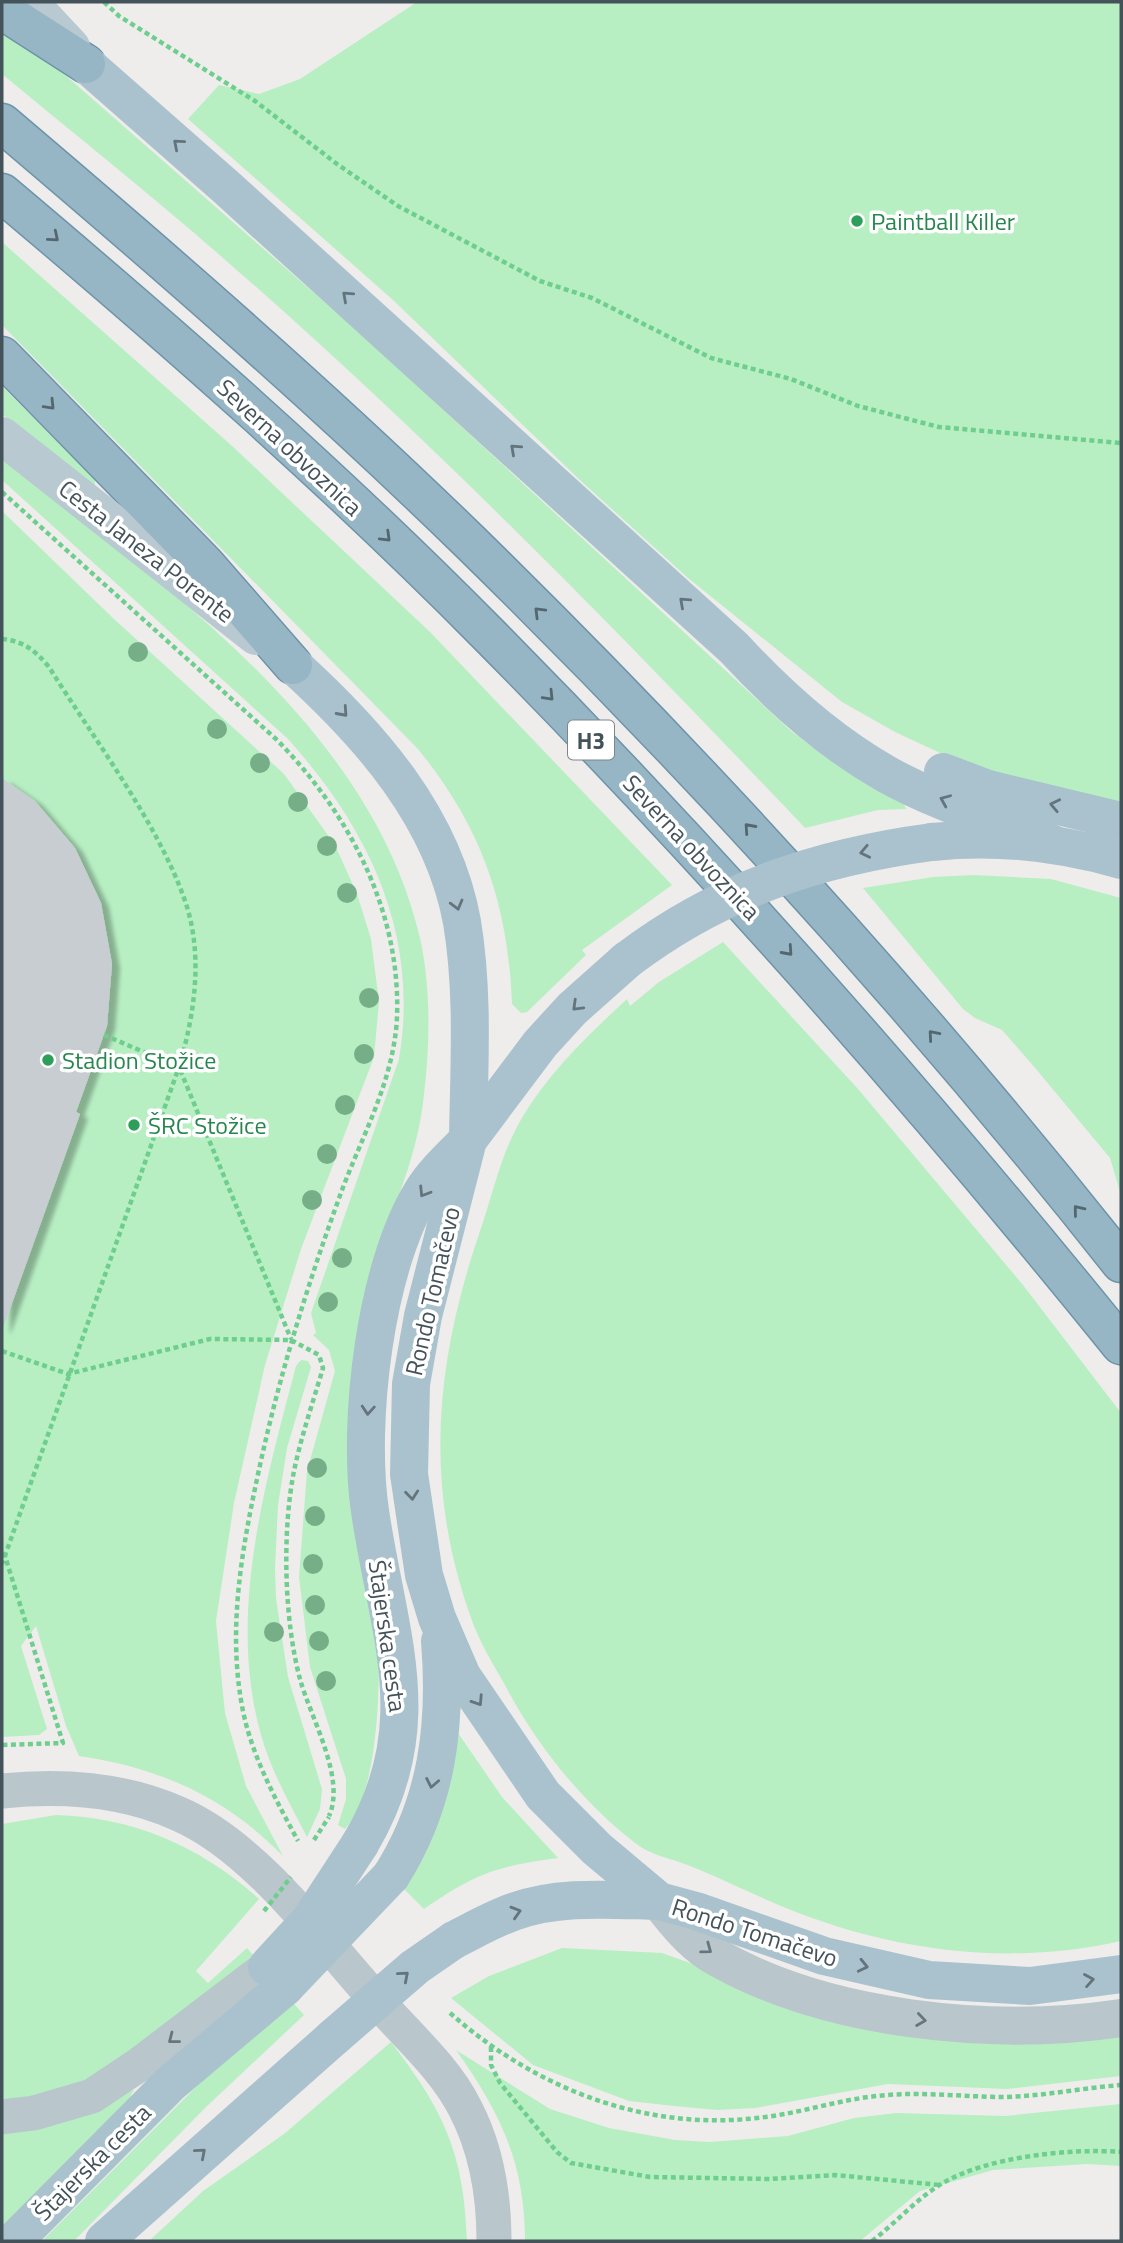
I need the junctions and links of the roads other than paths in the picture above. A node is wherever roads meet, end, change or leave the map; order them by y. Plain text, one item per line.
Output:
1 (29, 2) edge
2 (2, 10) edge
3 (86, 64) junction
4 (2, 123) edge
5 (2, 192) edge
6 (2, 356) edge
7 (2, 436) edge
8 (734, 648) junction
9 (293, 665) junction
10 (1121, 821) edge
11 (1054, 844) junction
12 (1121, 860) edge
13 (468, 1140) junction
14 (1121, 1263) edge
15 (1121, 1345) edge
16 (438, 1618) junction
17 (2, 1791) edge
18 (659, 1901) junction
19 (1121, 1974) edge
20 (276, 1977) junction
21 (1121, 2018) edge
22 (2, 2117) edge
23 (149, 2199) junction
24 (14, 2241) edge
25 (104, 2241) edge
26 (124, 2241) edge
27 (494, 2241) edge

1 - 3 main road
2 - 3 highway
8 -> 3 main road
14 -> 4 highway, H3
5 -> 15 highway, Severna obvoznica / H3
6 -> 9 highway
7 - 9 main road, Cesta Janeza Porente
10 -> 8 main road
11 -> 8 main road
9 -> 13 main road
11 - 12 main road, Rondo Tomačevo
11 -> 13 main road, Rondo Tomačevo, bridge
13 -> 16 main road, Rondo Tomačevo
13 -> 20 main road, Štajerska cesta, bridge
16 -> 18 main road, Rondo Tomačevo
16 -> 20 main road, Štajerska cesta, bridge
17 - 27 street
18 -> 19 main road, Rondo Tomačevo
18 -> 21 street
23 -> 18 main road, bridge
20 -> 22 street
20 - 24 main road, Štajerska cesta
23 - 25 main road
23 - 26 street

